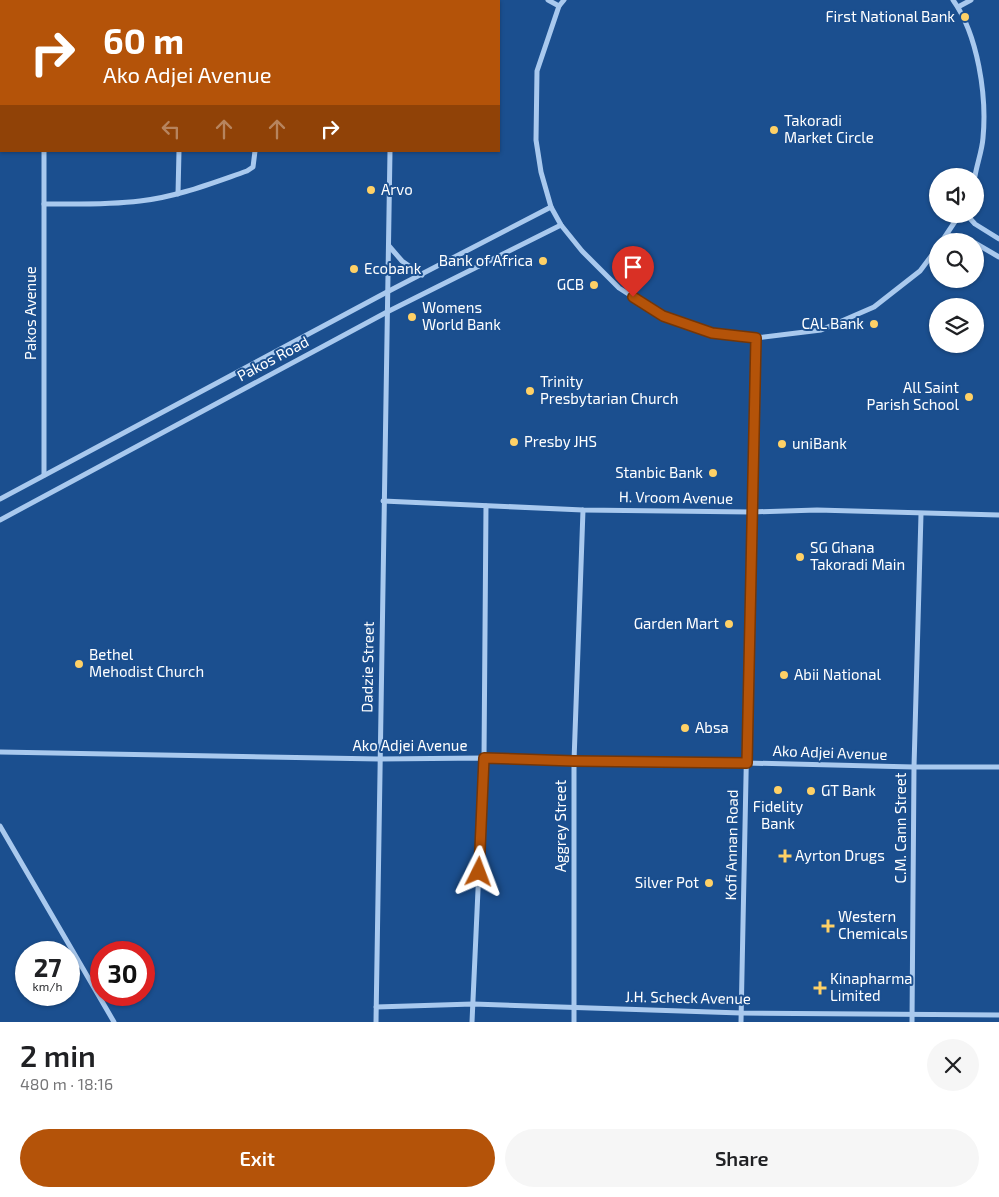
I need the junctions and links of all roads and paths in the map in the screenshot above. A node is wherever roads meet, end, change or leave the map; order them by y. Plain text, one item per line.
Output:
1 (548, 0) edge
2 (564, 0) edge
3 (953, 0) edge
4 (971, 0) edge
5 (559, 6) junction
6 (958, 7) junction
7 (44, 152) edge
8 (179, 152) edge
9 (254, 152) edge
10 (390, 152) edge
11 (977, 168) edge
12 (178, 194) junction
13 (44, 204) junction
14 (551, 207) junction
15 (973, 223) edge
16 (561, 226) junction
17 (999, 239) edge
18 (389, 246) junction
19 (984, 248) edge
20 (999, 257) edge
21 (929, 259) edge
22 (422, 275) junction
23 (387, 292) junction
24 (387, 312) junction
25 (756, 338) junction
26 (44, 476) junction
27 (0, 498) edge
28 (383, 501) junction
29 (486, 506) junction
30 (583, 510) junction
31 (751, 512) junction
32 (921, 514) junction
33 (999, 515) edge
34 (0, 520) edge
35 (0, 752) edge
36 (484, 758) junction
37 (379, 759) junction
38 (574, 761) junction
39 (747, 763) junction
40 (914, 767) junction
41 (999, 767) edge
42 (0, 826) edge
43 (473, 1004) junction
44 (376, 1007) junction
45 (574, 1008) junction
46 (741, 1013) junction
47 (912, 1014) junction
48 (999, 1015) edge
49 (114, 1022) edge
50 (376, 1022) edge
51 (472, 1022) edge
52 (574, 1022) edge
53 (741, 1022) edge
54 (912, 1022) edge

1 - 5 street
2 - 5 street
3 - 6 street
4 - 6 street
5 - 14 street
6 - 11 street
7 - 13 street, Pakos Avenue
8 - 12 street
9 - 12 street
10 - 18 street, Dadzie Street
12 - 13 street
13 - 26 street, Pakos Avenue
14 - 16 street
14 - 22 street, Pakos Road
15 - 17 street
16 - 24 street, Pakos Road
16 - 25 street
18 - 22 street
18 - 23 street, Dadzie Street
19 - 20 street
21 - 25 street
22 - 23 street, Pakos Road
23 - 24 street, Dadzie Street
23 - 26 street, Pakos Road
24 - 28 street, Dadzie Street
24 - 34 street, Pakos Road
25 - 31 street, Kofi Annan Road
26 - 27 street, Pakos Road
28 - 29 street, H. Vroom Avenue
28 - 37 street, Dadzie Street
29 - 30 street, H. Vroom Avenue
29 - 36 street
30 - 31 street, H. Vroom Avenue
30 - 38 street, Aggrey Street
31 - 32 street, H. Vroom Avenue
31 - 39 street, Kofi Annan Road
32 - 33 street, H. Vroom Avenue
32 - 40 street, C.M. Cann Street
35 - 37 street, Ako Adjei Avenue
36 - 37 street, Ako Adjei Avenue
36 - 38 street, Ako Adjei Avenue
36 - 43 street
37 - 44 street, Dadzie Street
38 - 39 street, Ako Adjei Avenue
38 - 45 street, Aggrey Street
39 - 40 street, Ako Adjei Avenue
39 - 46 street, Kofi Annan Road
40 - 41 street, Ako Adjei Avenue
40 - 47 street, C.M. Cann Street
42 - 49 street
43 - 44 street, J.H. Scheck Avenue
43 - 45 street, J.H. Scheck Avenue
43 - 51 street
44 - 50 street, Dadzie Street
45 - 46 street, J.H. Scheck Avenue
45 - 52 street, Aggrey Street
46 - 47 street, J.H. Scheck Avenue
46 - 53 street, Kofi Annan Road
47 - 48 street, J.H. Scheck Avenue
47 - 54 street, C.M. Cann Street

